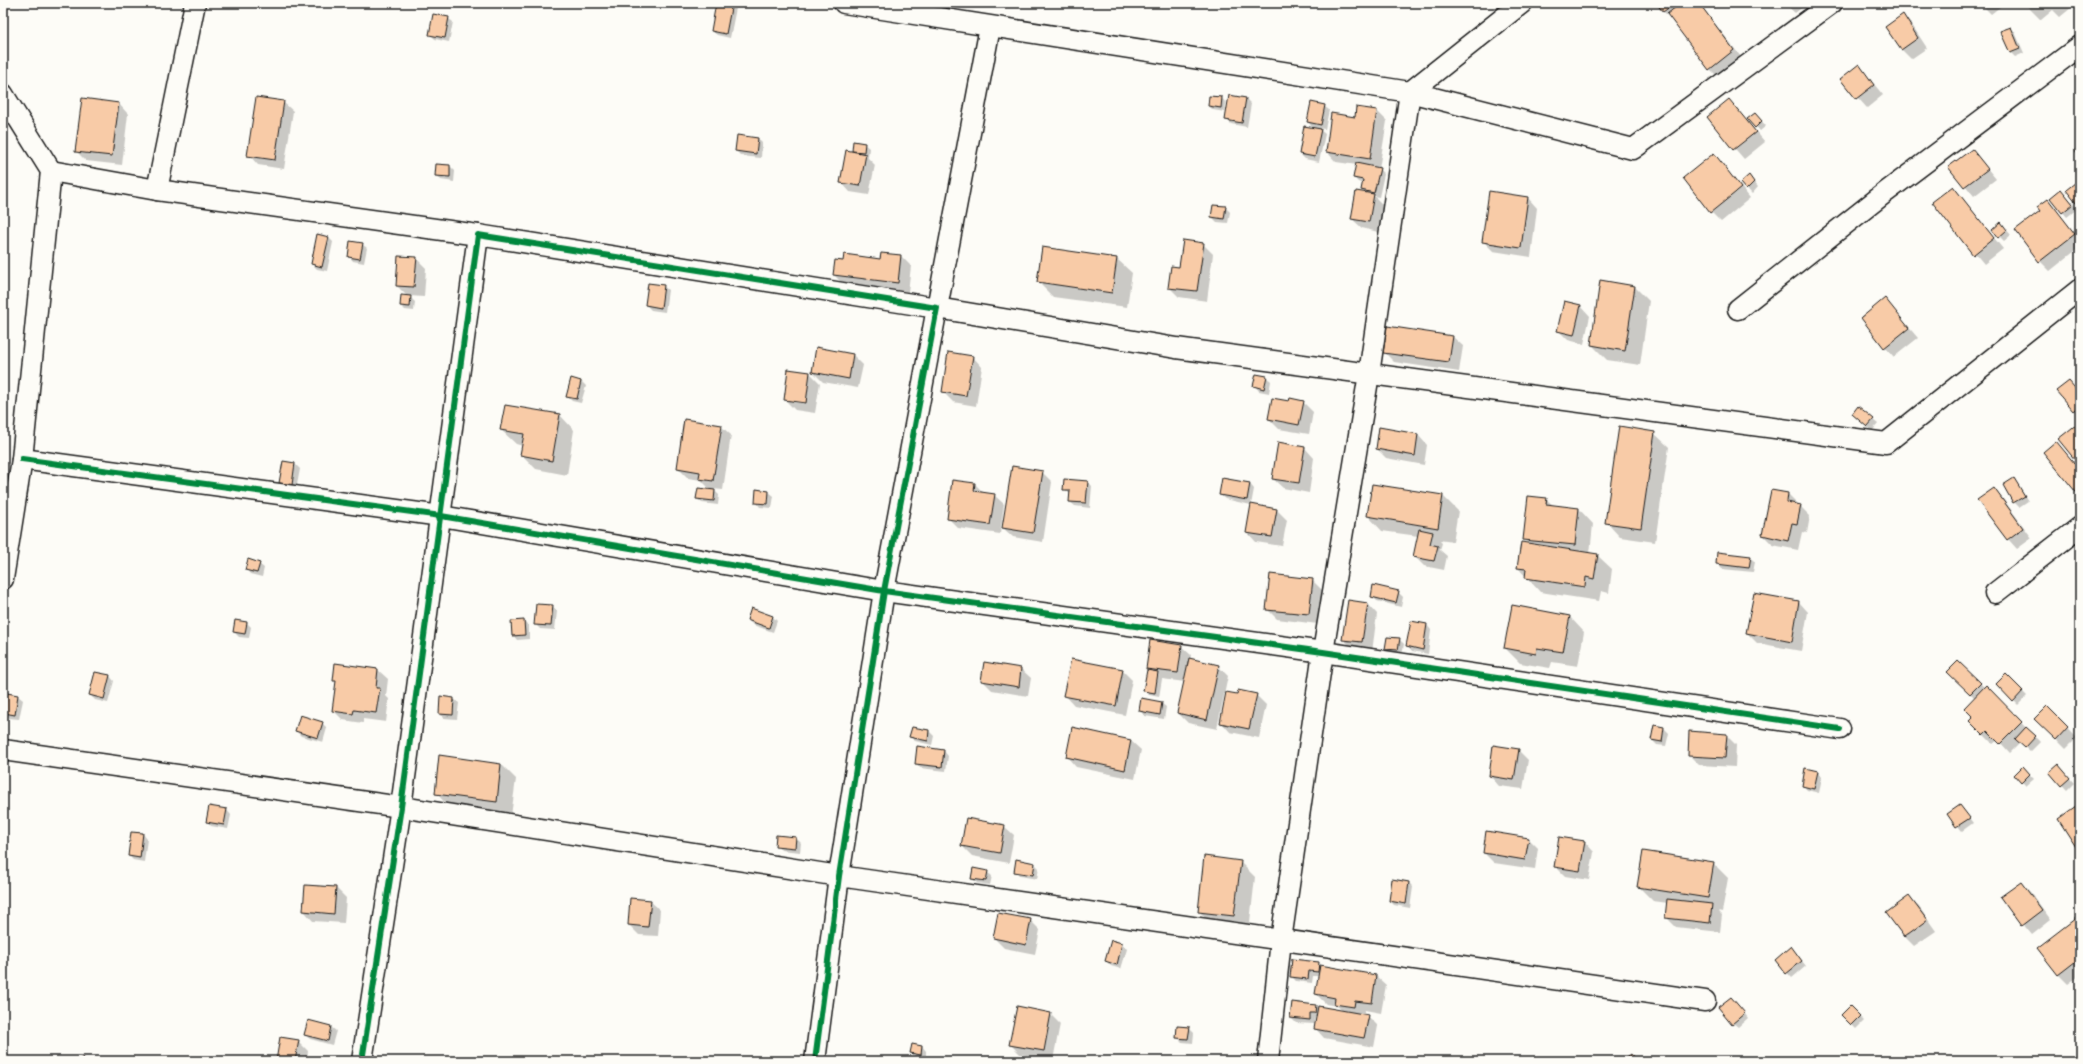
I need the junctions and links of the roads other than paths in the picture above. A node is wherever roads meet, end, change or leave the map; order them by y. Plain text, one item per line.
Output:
1 (194, 3) edge
2 (844, 3) edge
3 (1522, 3) edge
4 (1832, 3) edge
5 (990, 27) junction
6 (2080, 46) edge
7 (1410, 92) junction
8 (3, 94) edge
9 (51, 171) junction
10 (157, 190) junction
11 (478, 235) junction
12 (2080, 289) edge
13 (937, 308) junction
14 (1738, 309) dead end
15 (1369, 374) junction
16 (22, 459) junction
17 (441, 516) junction
18 (2080, 527) edge
19 (3, 579) edge
20 (884, 591) junction
21 (1995, 593) dead end
22 (1323, 652) junction
23 (1840, 728) dead end
24 (3, 750) edge
25 (401, 807) junction
26 (839, 876) junction
27 (1281, 940) junction
28 (1706, 1001) dead end
29 (362, 1061) edge
30 (815, 1061) edge
31 (1268, 1061) edge

1 - 10 street
2 - 5 street
3 - 7 street
4 - 7 street
5 - 7 street
5 - 13 street
6 - 14 street
7 - 15 street
8 - 9 street
9 - 10 street
9 - 16 street
10 - 11 street
11 - 13 street
11 - 17 street
12 - 15 street
13 - 15 street
13 - 20 street
15 - 22 street
16 - 17 street
16 - 19 street
17 - 20 street
17 - 25 street
18 - 21 street
20 - 22 street
20 - 26 street
22 - 23 street
22 - 27 street
24 - 25 street
25 - 26 street
25 - 29 street
26 - 27 street
26 - 30 street
27 - 28 street
27 - 31 street

